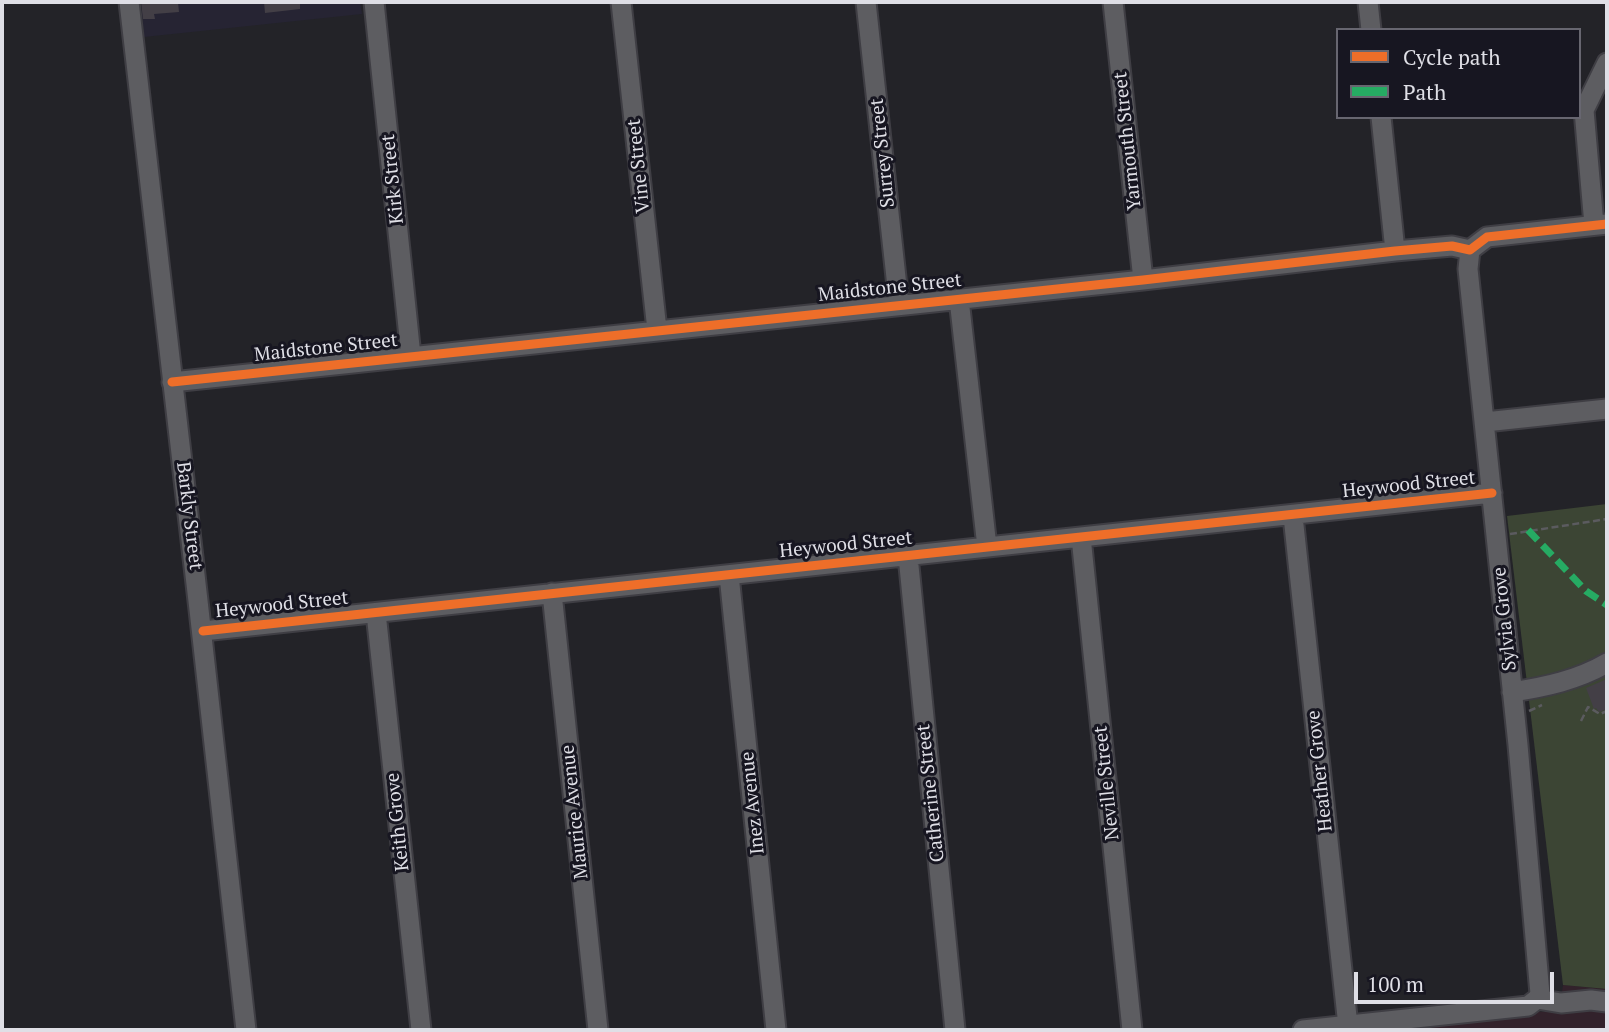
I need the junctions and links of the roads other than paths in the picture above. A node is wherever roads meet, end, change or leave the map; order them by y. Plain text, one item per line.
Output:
1 (129, 2) edge
2 (374, 2) edge
3 (621, 2) edge
4 (866, 2) edge
5 (1113, 2) edge
6 (1368, 2) edge
7 (1371, 28) edge
8 (1607, 63) edge
9 (1381, 119) edge
10 (1601, 225) edge
11 (1470, 250) junction
12 (1395, 251) junction
13 (1143, 280) junction
14 (958, 299) junction
15 (899, 305) junction
16 (657, 330) junction
17 (411, 356) junction
18 (172, 382) junction
19 (1607, 409) edge
20 (1485, 422) junction
21 (1492, 494) junction
22 (1293, 516) junction
23 (1081, 537) junction
24 (987, 547) junction
25 (908, 556) junction
26 (729, 575) junction
27 (552, 593) junction
28 (376, 613) junction
29 (203, 631) junction
30 (1607, 663) edge
31 (1512, 692) junction
32 (1539, 993) junction
33 (1607, 1002) edge
34 (1464, 1022) edge
35 (1358, 1027) edge
36 (246, 1030) edge
37 (421, 1030) edge
38 (598, 1030) edge
39 (776, 1030) edge
40 (955, 1030) edge
41 (1132, 1030) edge
42 (1303, 1030) edge

1 - 18 street, Barkly Street
2 - 17 street, Kirk Street
3 - 16 street, Vine Street
4 - 15 street, Surrey Street
5 - 13 street, Yarmouth Street
6 - 7 street
8 - 10 street
9 - 12 street
10 - 11 street, Maidstone Street
11 - 12 street, Maidstone Street
11 - 20 street, Sylvia Grove
12 - 13 street, Maidstone Street
13 - 14 street, Maidstone Street
14 - 15 street, Maidstone Street
14 - 24 street
15 - 16 street, Maidstone Street
16 - 17 street, Maidstone Street
17 - 18 street, Maidstone Street
18 - 29 street, Barkly Street
19 - 20 street
20 - 21 street, Sylvia Grove
21 - 22 street, Heywood Street
21 - 31 street, Sylvia Grove
22 - 23 street, Heywood Street
22 - 35 street, Heather Grove
23 - 24 street, Heywood Street
23 - 41 street, Neville Street
24 - 25 street, Heywood Street
25 - 26 street, Heywood Street
25 - 40 street, Catherine Street
26 - 27 street, Heywood Street
26 - 39 street, Inez Avenue
27 - 28 street, Heywood Street
27 - 38 street, Maurice Avenue
28 - 29 street, Heywood Street
28 - 37 street, Keith Grove
29 - 36 street, Barkly Street
30 - 31 street
31 - 32 street, Sylvia Grove
32 - 33 street
32 - 34 street
34 - 35 street
35 - 42 street

